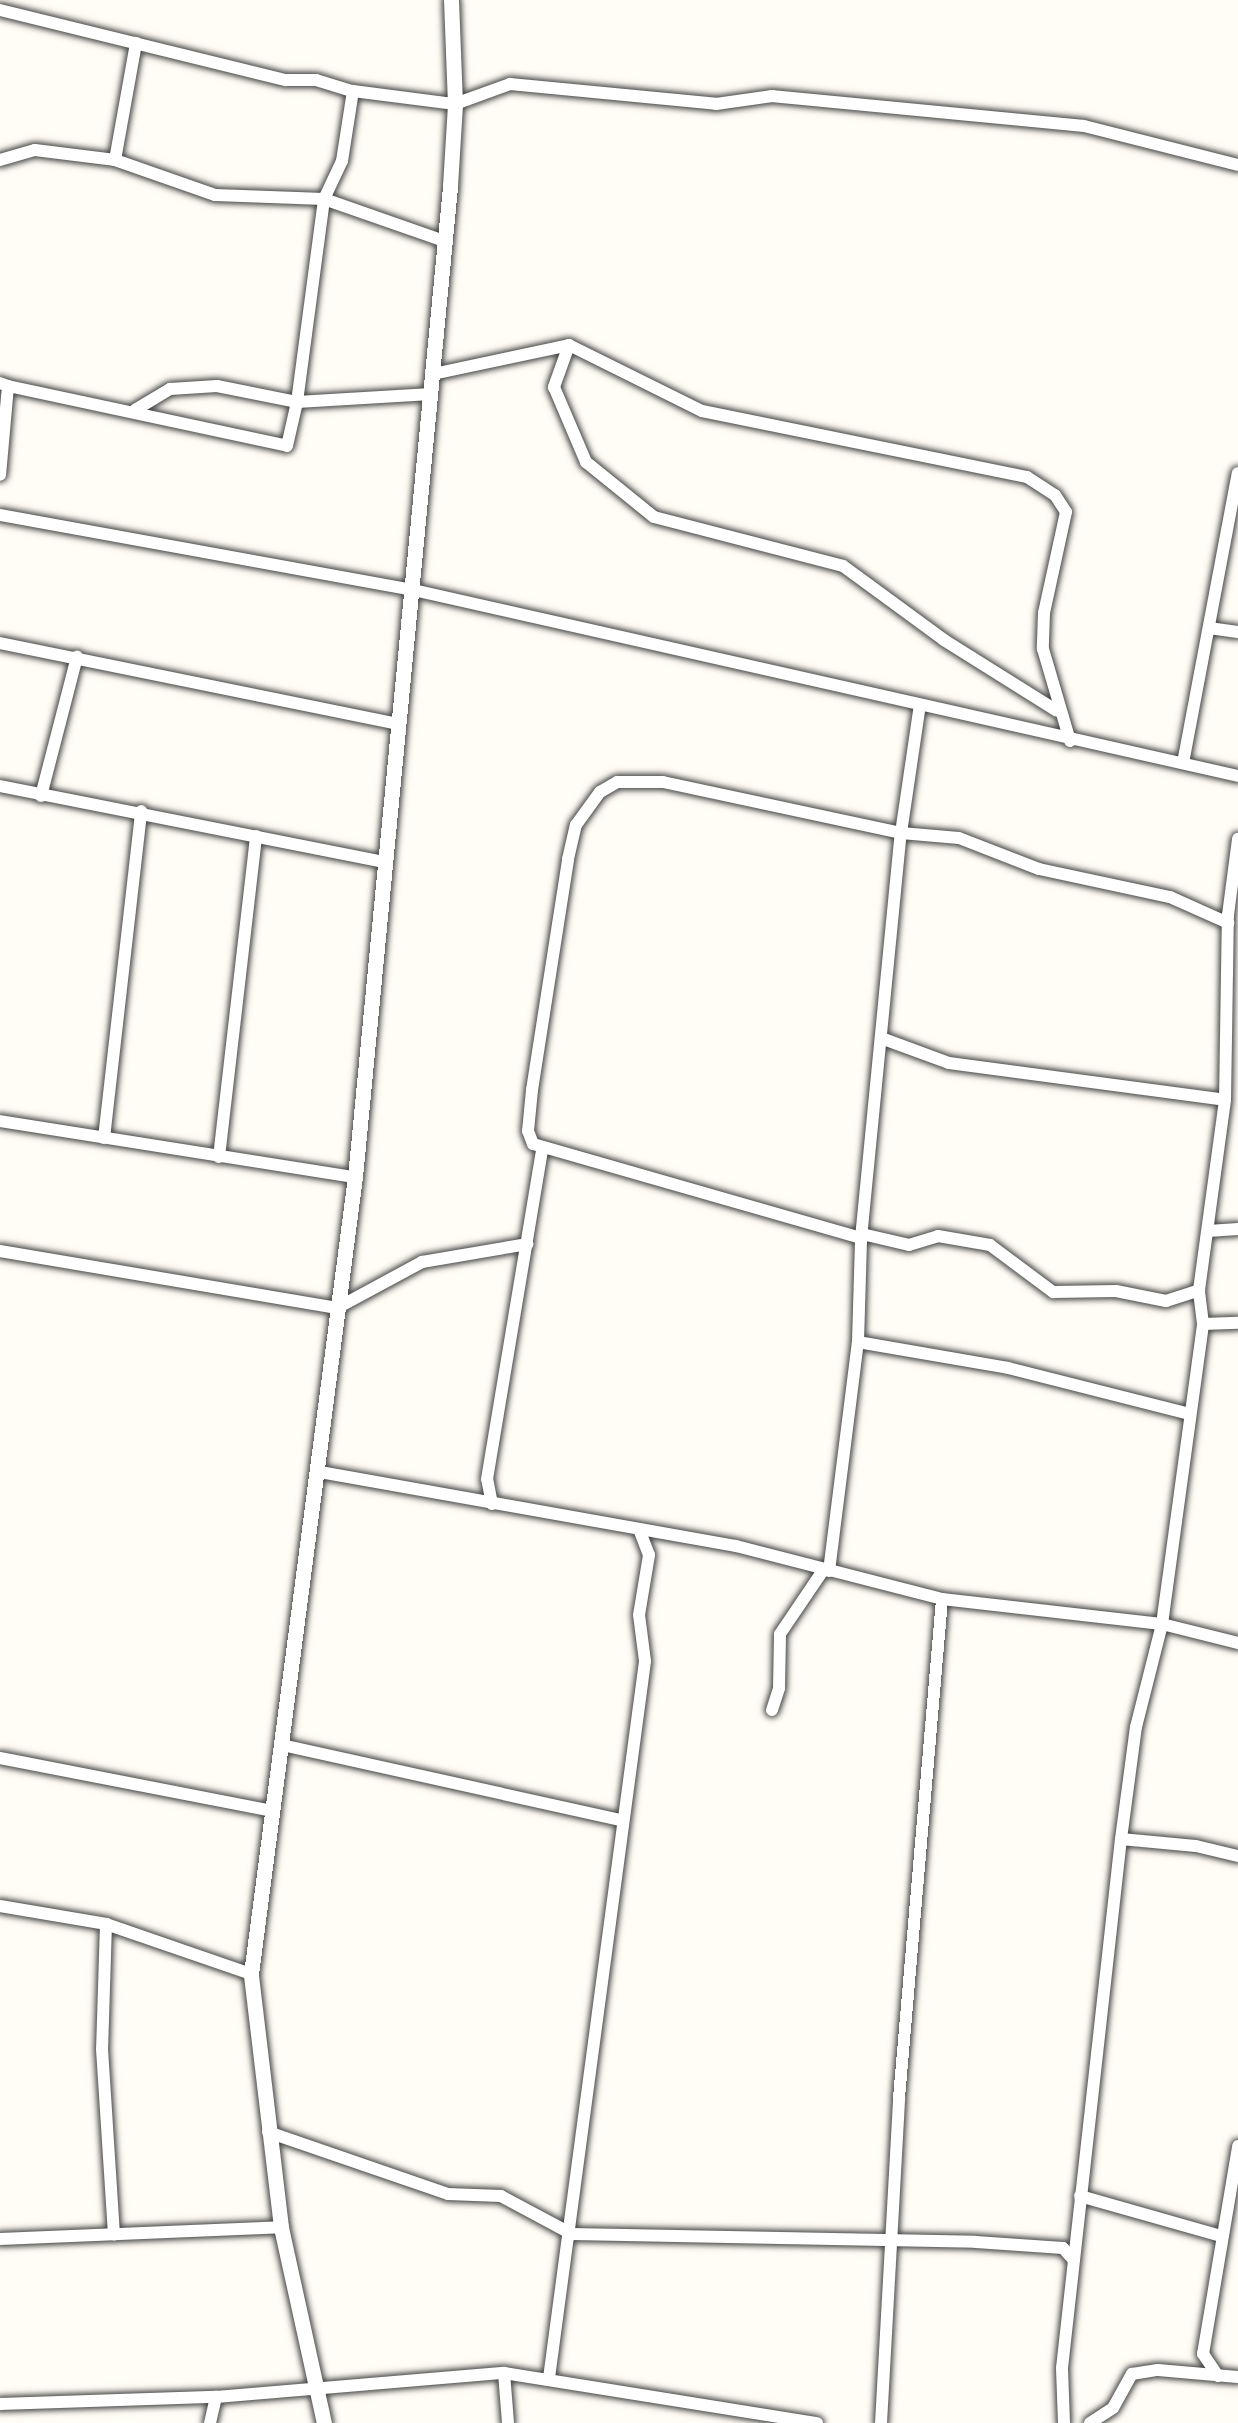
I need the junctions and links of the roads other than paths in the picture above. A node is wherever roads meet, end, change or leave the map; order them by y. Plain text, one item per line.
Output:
1 (451, 0) edge
2 (0, 10) edge
3 (136, 43) junction
4 (353, 91) junction
5 (455, 104) junction
6 (0, 160) edge
7 (115, 160) junction
8 (1238, 165) edge
9 (324, 199) junction
10 (444, 241) junction
11 (568, 345) junction
12 (433, 374) junction
13 (4, 384) edge
14 (430, 394) junction
15 (297, 402) junction
16 (135, 410) junction
17 (1238, 473) edge
18 (0, 475) edge
19 (0, 515) edge
20 (409, 589) junction
21 (1209, 628) junction
22 (1238, 632) edge
23 (0, 643) edge
24 (77, 658) junction
25 (920, 705) junction
26 (1057, 711) junction
27 (398, 724) junction
28 (1070, 740) junction
29 (1183, 763) junction
30 (1238, 776) edge
31 (0, 786) edge
32 (41, 796) junction
33 (140, 811) junction
34 (901, 833) junction
35 (256, 836) junction
36 (1238, 839) edge
37 (383, 862) junction
38 (1231, 918) edge
39 (881, 1037) junction
40 (1225, 1100) junction
41 (0, 1121) edge
42 (104, 1138) junction
43 (542, 1150) junction
44 (219, 1156) junction
45 (355, 1177) junction
46 (1238, 1228) edge
47 (1208, 1231) junction
48 (862, 1236) junction
49 (527, 1244) junction
50 (0, 1251) edge
51 (1199, 1290) junction
52 (337, 1308) junction
53 (1238, 1323) edge
54 (1203, 1324) junction
55 (858, 1342) junction
56 (1186, 1413) junction
57 (320, 1472) junction
58 (492, 1504) junction
59 (640, 1531) junction
60 (826, 1570) junction
61 (942, 1599) junction
62 (1162, 1624) junction
63 (1238, 1643) edge
64 (772, 1710) dead end
65 (282, 1745) junction
66 (0, 1758) edge
67 (272, 1811) junction
68 (621, 1820) junction
69 (1121, 1839) junction
70 (1238, 1856) edge
71 (0, 1906) edge
72 (106, 1924) junction
73 (251, 1974) junction
74 (268, 2132) junction
75 (1238, 2146) edge
76 (1235, 2176) edge
77 (1080, 2196) junction
78 (280, 2227) junction
79 (572, 2234) junction
80 (114, 2235) junction
81 (1221, 2236) junction
82 (0, 2239) edge
83 (888, 2239) junction
84 (1073, 2259) junction
85 (504, 2373) junction
86 (1217, 2376) junction
87 (549, 2378) junction
88 (1238, 2378) edge
89 (317, 2388) junction
90 (216, 2397) junction
91 (0, 2404) edge
92 (210, 2423) edge
93 (324, 2423) edge
94 (508, 2423) edge
95 (817, 2423) edge
96 (881, 2423) edge
97 (1064, 2423) edge
98 (1090, 2423) edge

1 - 5 street
2 - 3 street
3 - 4 street
3 - 7 street
4 - 5 street
4 - 9 street
5 - 8 street
5 - 10 street
6 - 7 street
7 - 9 street
9 - 10 street
9 - 15 street
10 - 12 street
11 - 12 street
11 - 26 street
11 - 26 street
12 - 14 street
13 - 16 street
13 - 18 street
14 - 15 street
14 - 20 street
15 - 16 street
15 - 16 street
17 - 21 street
19 - 20 street
20 - 25 street
20 - 27 street
21 - 22 street
21 - 29 street
23 - 24 street
24 - 27 street
24 - 32 street
25 - 28 street
25 - 34 street
26 - 28 street
27 - 37 street
28 - 29 street
29 - 30 street
31 - 32 street
32 - 33 street
33 - 35 street
33 - 42 street
34 - 38 street
34 - 39 street
34 - 43 street
35 - 37 street
35 - 44 street
36 - 38 street
37 - 45 street
38 - 40 street
39 - 40 street
39 - 48 street
40 - 47 street
41 - 42 street
42 - 44 street
43 - 48 street
43 - 49 street
44 - 45 street
45 - 52 street
46 - 47 street
47 - 51 street
48 - 51 street
48 - 55 street
49 - 52 street
49 - 58 street
50 - 52 street
51 - 54 street
52 - 57 street
53 - 54 street
54 - 56 street
55 - 56 street
55 - 60 street
56 - 62 street
57 - 58 street
57 - 65 street
58 - 59 street
59 - 60 street
59 - 68 street
60 - 61 street
60 - 64 street
61 - 62 street
61 - 83 street
62 - 63 street
62 - 69 street
65 - 67 street
65 - 68 street
66 - 67 street
67 - 73 street
68 - 79 street
69 - 70 street
69 - 77 street
71 - 72 street
72 - 73 street
72 - 80 street
73 - 74 street
74 - 78 street
74 - 79 street
75 - 76 street
76 - 81 street
77 - 81 street
77 - 84 street
78 - 80 street
78 - 89 street
79 - 83 street
79 - 87 street
80 - 82 street
81 - 86 street
83 - 84 street
83 - 96 street
84 - 97 street
85 - 87 street
85 - 89 street
85 - 94 street
86 - 88 street
86 - 98 street
87 - 95 street
89 - 90 street
89 - 93 street
90 - 91 street
90 - 92 street

